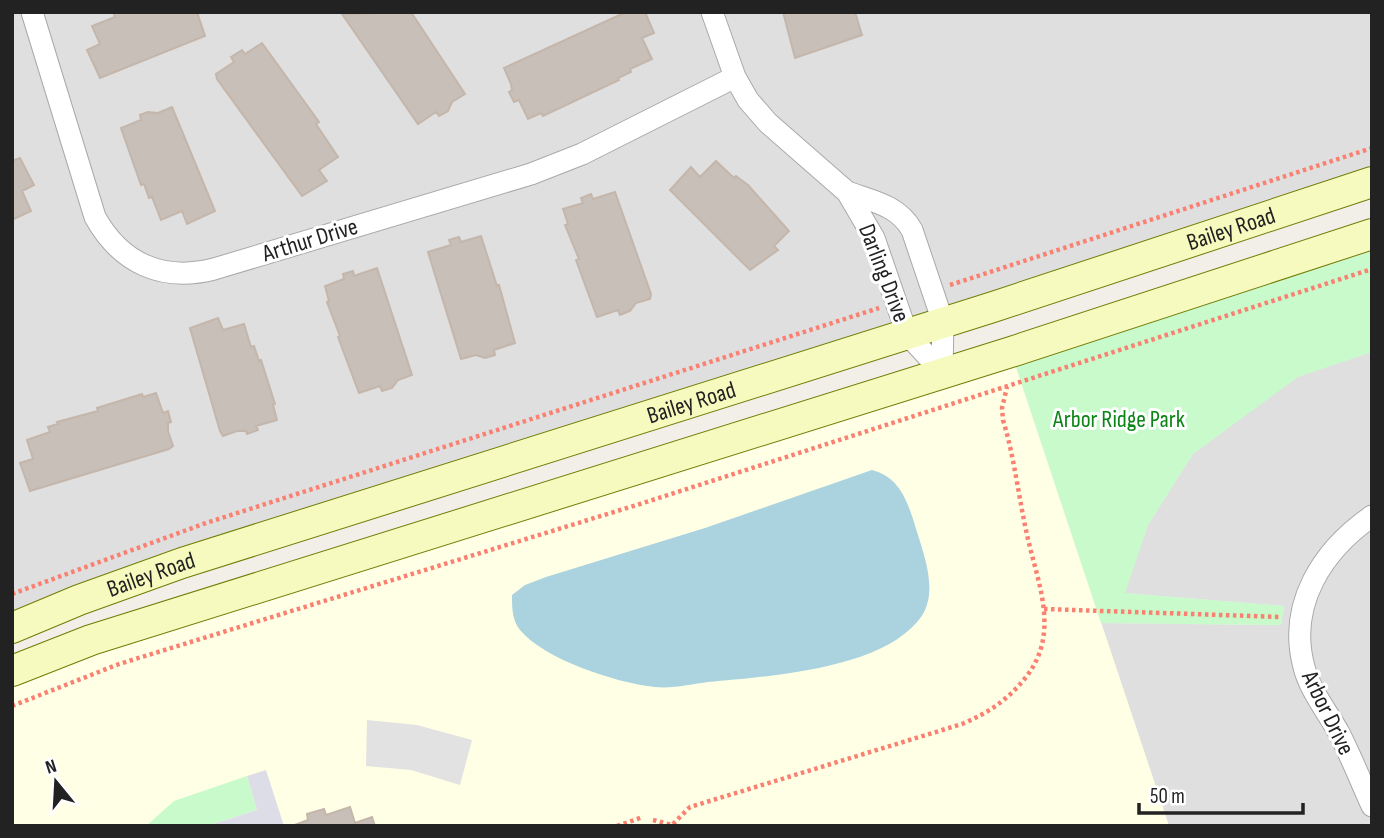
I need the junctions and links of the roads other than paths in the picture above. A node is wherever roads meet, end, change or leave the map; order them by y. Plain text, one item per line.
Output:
1 (32, 12) edge
2 (712, 12) edge
3 (735, 77) junction
4 (1372, 182) edge
5 (847, 192) junction
6 (1372, 234) edge
7 (943, 322) junction
8 (907, 334) junction
9 (942, 372) junction
10 (1372, 516) edge
11 (12, 628) edge
12 (12, 671) edge
13 (1372, 806) edge

1 - 3 street, Arthur Drive
2 - 3 street, Darling Drive
3 - 5 street, Darling Drive
4 - 7 main road, Bailey Road
5 - 7 street, Darling Drive
5 - 8 street, Darling Drive
6 - 9 main road, Bailey Road
7 - 8 main road, Bailey Road
7 - 9 street, Darling Drive
8 - 9 street, Darling Drive
8 - 11 main road, Bailey Road
9 - 12 main road, Bailey Road
10 - 13 street, Arbor Drive

